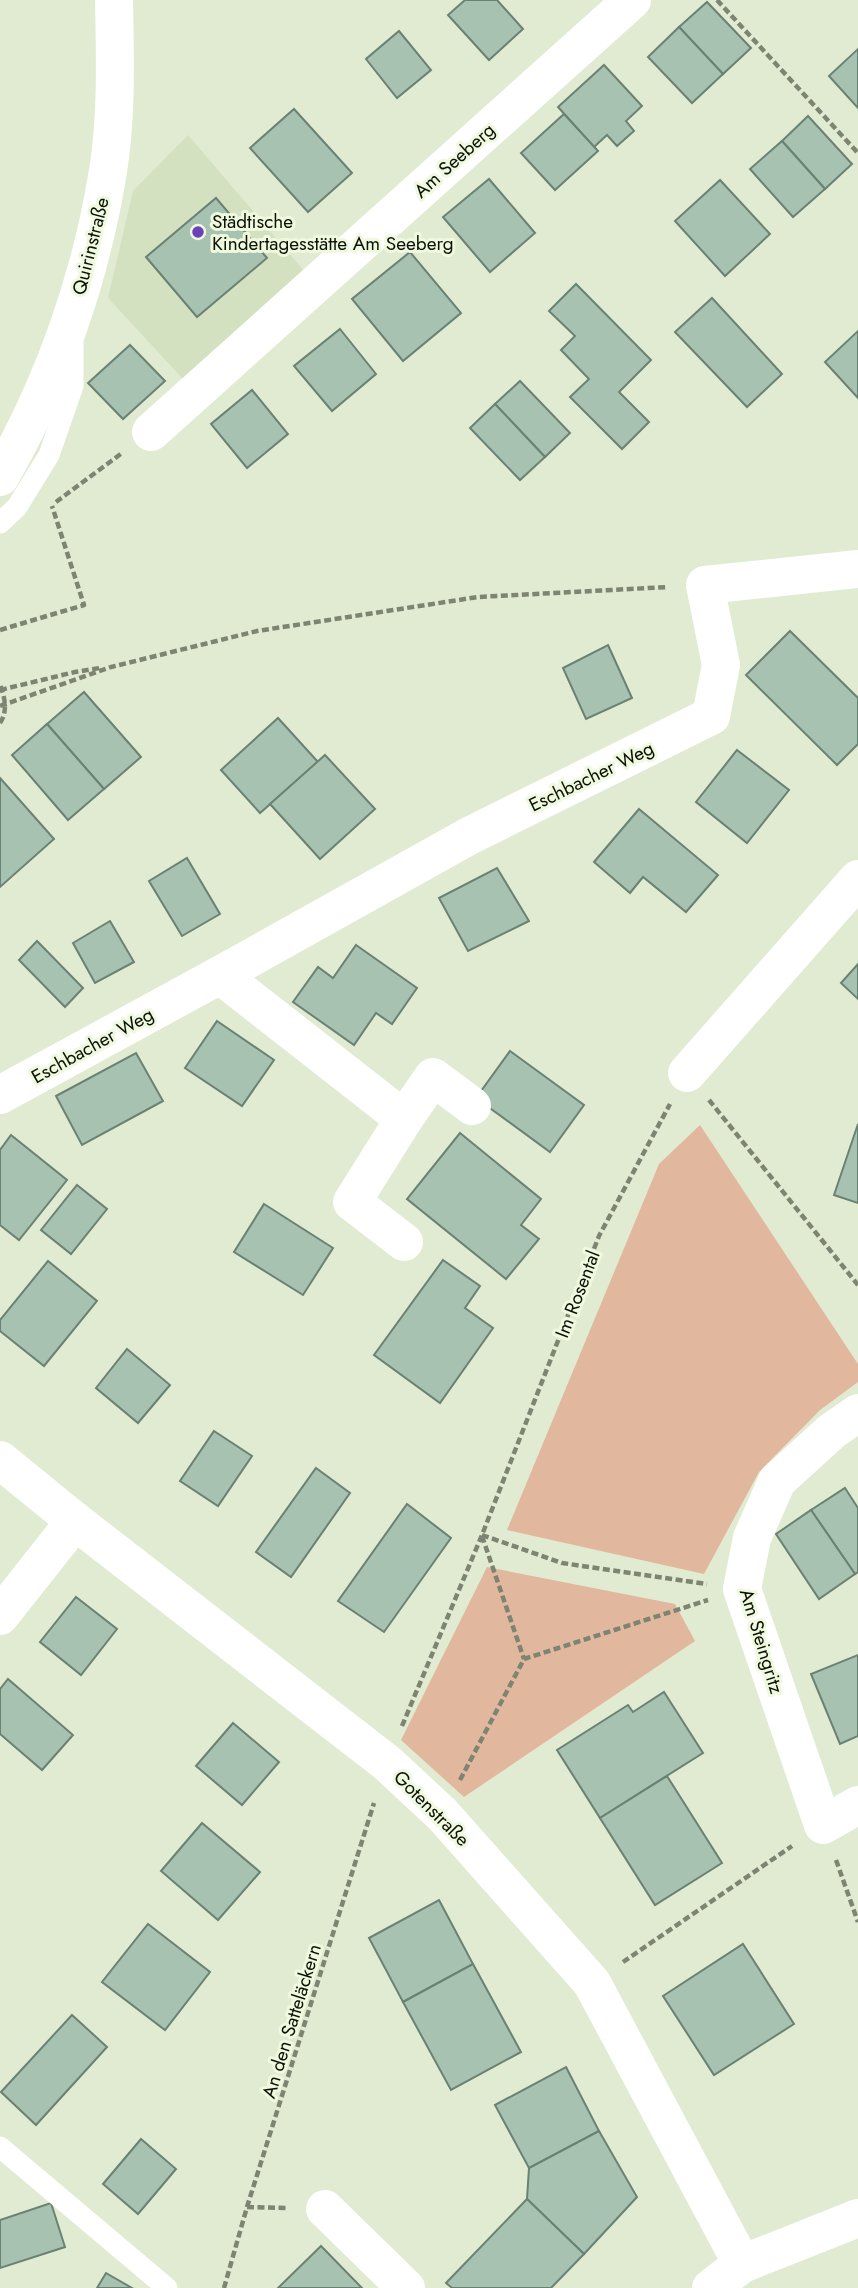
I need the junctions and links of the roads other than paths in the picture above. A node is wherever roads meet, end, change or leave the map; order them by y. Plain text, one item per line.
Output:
1 (114, 0) edge
2 (632, 0) edge
3 (151, 432) road end
4 (9, 492) edge
5 (0, 523) edge
6 (858, 569) edge
7 (858, 879) edge
8 (220, 975) junction
9 (687, 1073) road end
10 (15, 1080) edge
11 (472, 1106) dead end
12 (404, 1119) junction
13 (404, 1241) dead end
14 (858, 1413) edge
15 (0, 1460) edge
16 (75, 1521) junction
17 (0, 1616) edge
18 (858, 1805) edge
19 (0, 2147) edge
20 (325, 2209) dead end
21 (858, 2218) edge
22 (742, 2264) junction
23 (167, 2288) edge
24 (406, 2288) edge
25 (711, 2288) edge

1 - 4 street, Quirinstraße
2 - 3 street, Am Seeberg
4 - 5 lane
6 - 8 street, Eschbacher Weg
7 - 9 street
8 - 10 street, Eschbacher Weg
8 - 12 street
11 - 12 street
12 - 13 street
14 - 18 street, Am Steingritz
15 - 16 street, Gotenstraße
16 - 17 street
16 - 22 street, Gotenstraße
19 - 23 lane
20 - 24 street
21 - 22 street
22 - 25 street

